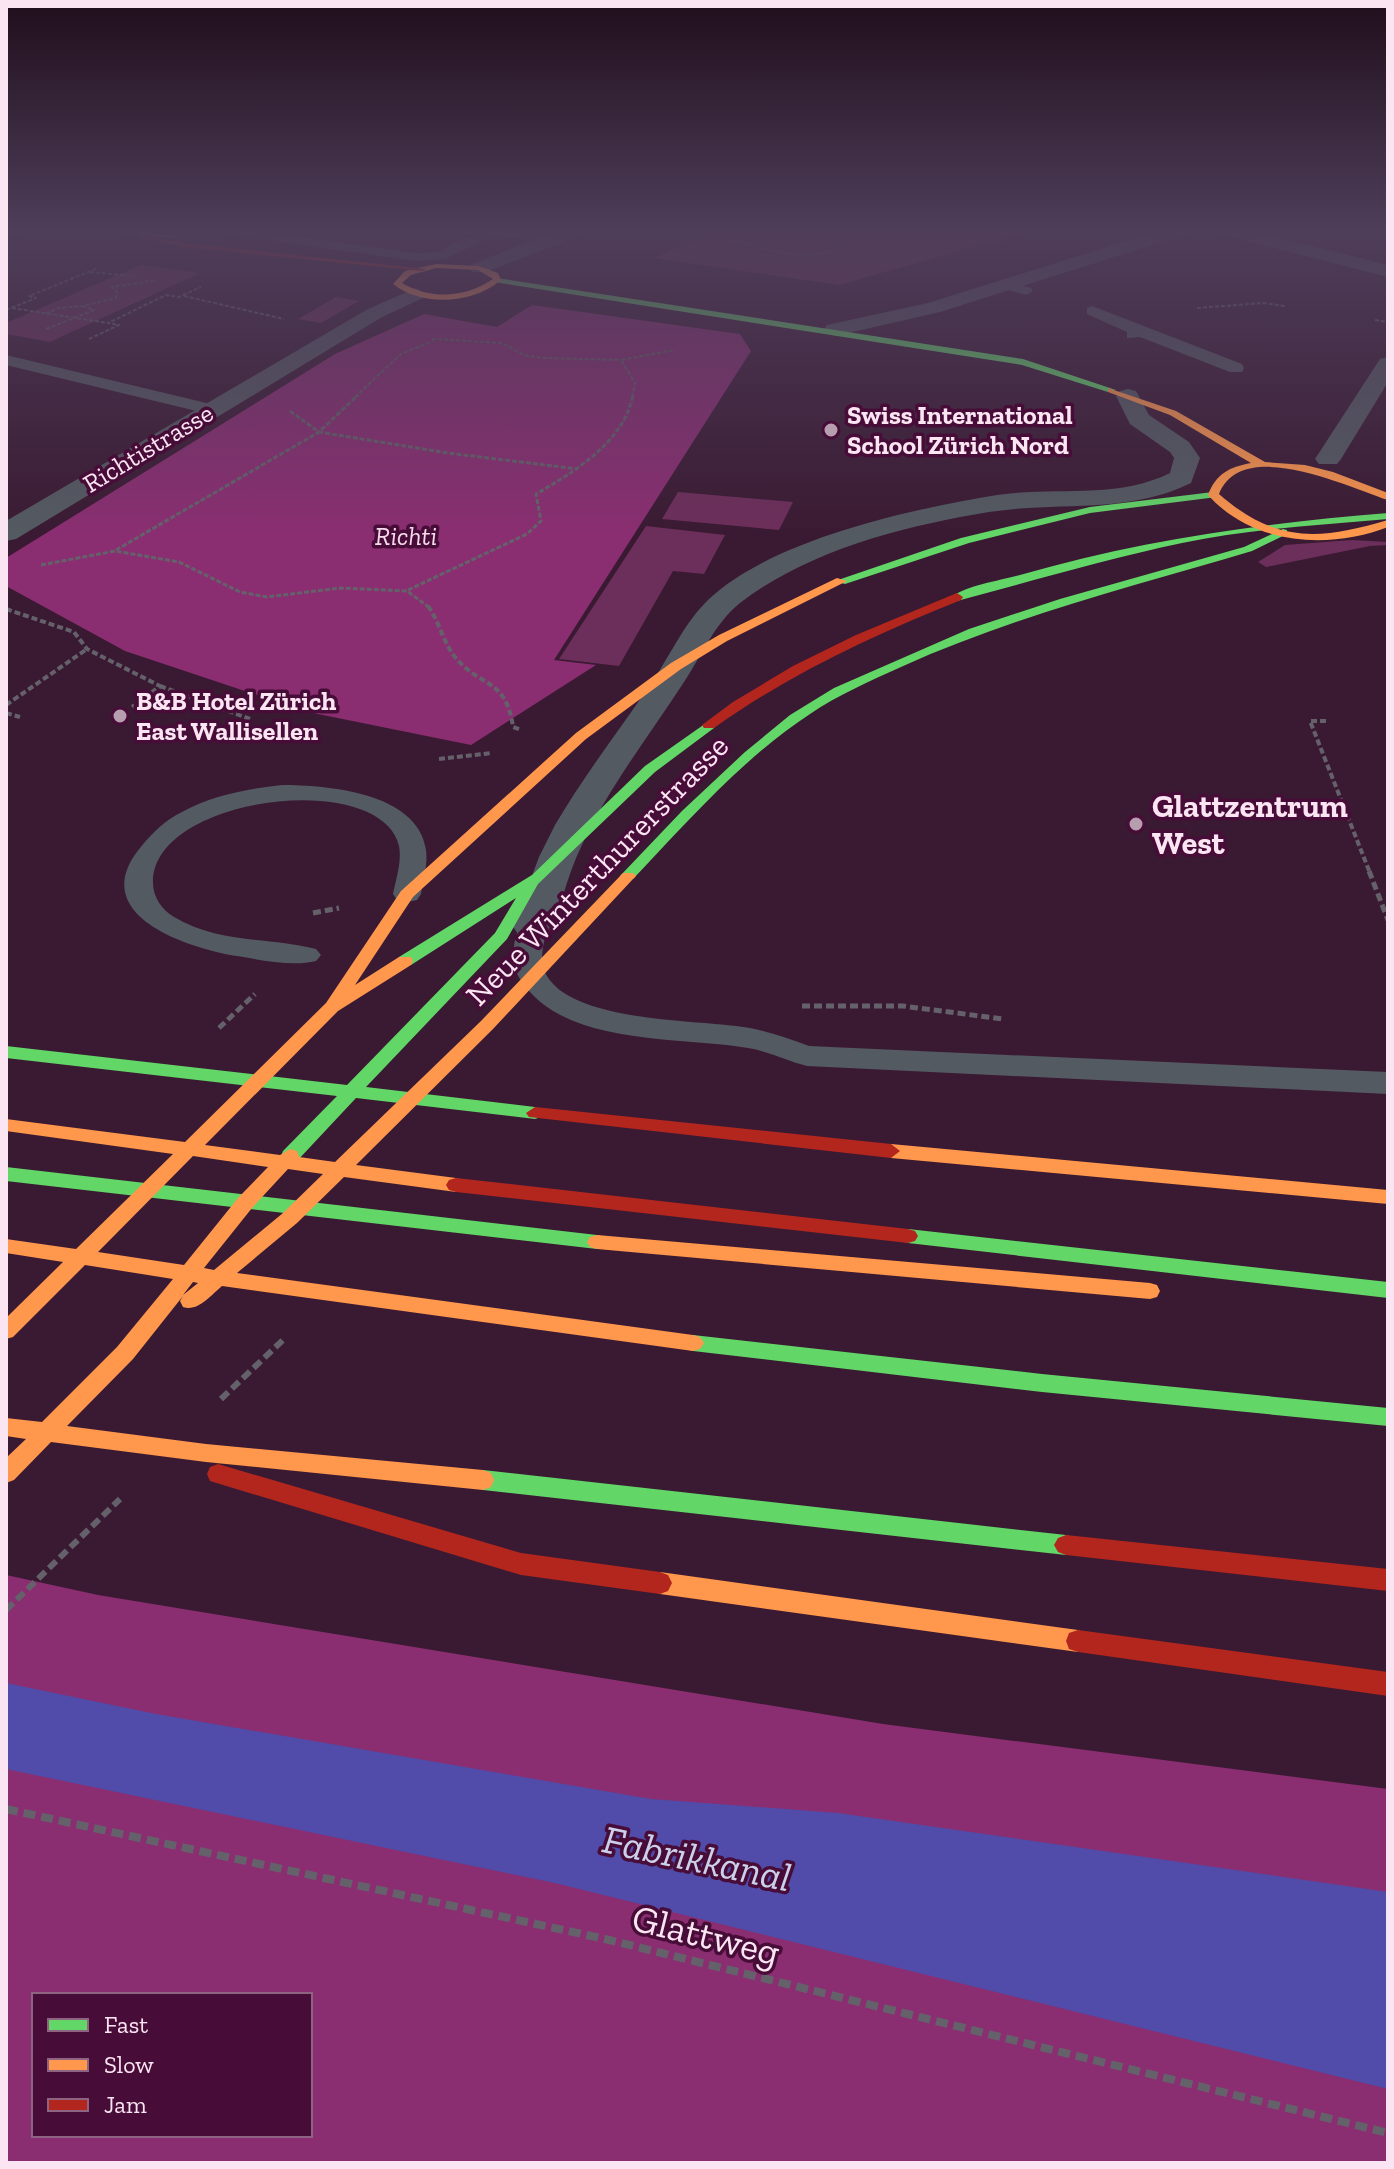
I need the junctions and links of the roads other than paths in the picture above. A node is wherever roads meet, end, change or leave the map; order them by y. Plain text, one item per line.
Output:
1 (345, 331) edge
2 (775, 331) edge
3 (830, 331) edge
4 (843, 331) edge
5 (929, 331) edge
6 (1132, 331) edge
7 (806, 337) junction
8 (6, 345) edge
9 (941, 347) junction
10 (34, 349) dead end
11 (6, 360) edge
12 (49, 361) junction
13 (1388, 364) edge
14 (1236, 368) dead end
15 (6, 370) edge
16 (1090, 383) junction
17 (1128, 396) junction
18 (213, 410) junction
19 (1328, 459) dead end
20 (1264, 466) junction
21 (1388, 478) edge
22 (1363, 481) junction
23 (1213, 495) junction
24 (1388, 497) edge
25 (973, 509) junction
26 (1090, 510) junction
27 (1386, 524) edge
28 (1283, 532) junction
29 (6, 533) edge
30 (537, 878) junction
31 (407, 894) junction
32 (533, 927) joint
33 (306, 955) dead end
34 (332, 1007) junction
35 (6, 1052) edge
36 (1388, 1083) edge
37 (6, 1125) edge
38 (6, 1174) edge
39 (1388, 1197) edge
40 (6, 1246) edge
41 (1388, 1290) edge
42 (1166, 1292) dead end
43 (1356, 1306) dead end
44 (1388, 1308) edge
45 (6, 1331) edge
46 (125, 1353) junction
47 (1388, 1417) edge
48 (6, 1427) edge
49 (116, 1444) junction
50 (6, 1473) edge
51 (1388, 1580) edge
52 (1388, 1684) edge

1 - 18 street, Richtistrasse
2 - 7 main road
3 - 7 main road
4 - 9 main road
5 - 9 street
6 - 14 lane
7 - 16 main road
8 - 10 lane
9 - 16 main road
11 - 12 lane
12 - 15 lane
12 - 18 lane
13 - 19 street
16 - 17 main road
17 - 20 main road
17 - 25 street
18 - 29 street, Richtistrasse
20 - 22 main road
20 - 23 main road
21 - 22 main road
22 - 24 main road
23 - 26 main road, Neue Winterthurerstrasse
23 - 28 main road, Neue Winterthurerstrasse
25 - 26 street
25 - 32 street
26 - 31 main road, Neue Winterthurerstrasse
27 - 28 main road, Neue Winterthurerstrasse
27 - 30 main road, Neue Winterthurerstrasse
28 - 46 main road, Neue Winterthurerstrasse
30 - 34 main road, Neue Winterthurerstrasse
30 - 46 main road, Neue Winterthurerstrasse
31 - 33 lane
31 - 34 main road, Neue Winterthurerstrasse
32 - 36 lane
34 - 45 main road, Neue Winterthurerstrasse
35 - 39 main road
37 - 41 main road
38 - 42 main road
40 - 47 main road
43 - 44 main road
46 - 50 main road, Neue Winterthurerstrasse
48 - 49 main road
49 - 51 main road
49 - 52 main road

